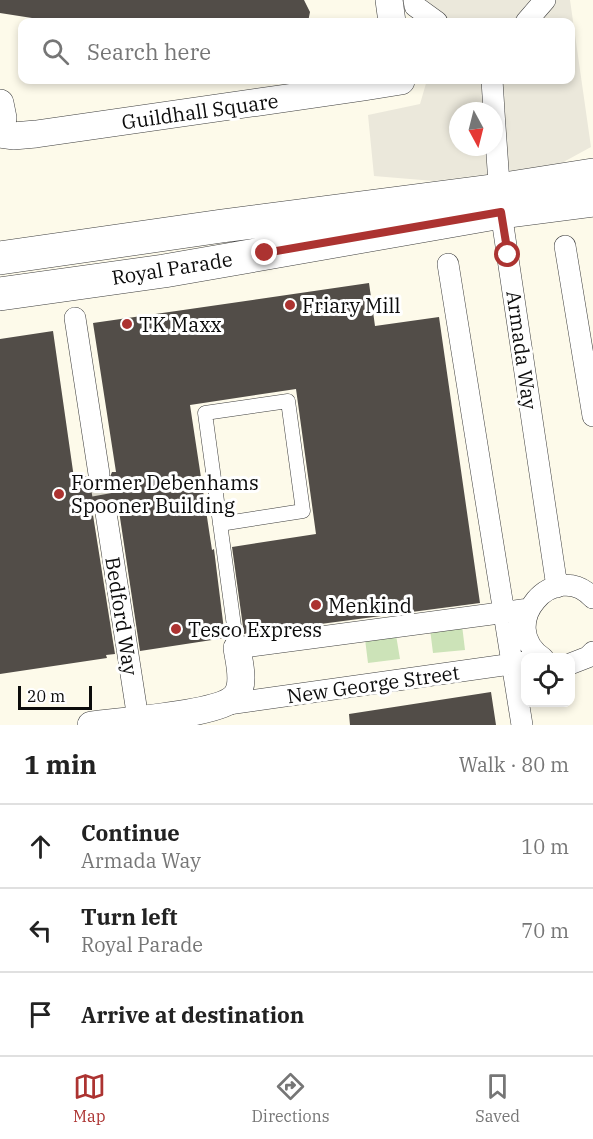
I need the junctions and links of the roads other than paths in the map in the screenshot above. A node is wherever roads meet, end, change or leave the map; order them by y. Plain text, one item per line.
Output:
1 (389, 0) edge
2 (414, 0) edge
3 (545, 0) edge
4 (391, 18) edge
5 (432, 18) edge
6 (529, 18) edge
7 (374, 84) edge
8 (492, 84) edge
9 (493, 102) edge
10 (0, 103) edge
11 (0, 127) edge
12 (0, 134) edge
13 (497, 156) edge
14 (593, 175) edge
15 (593, 200) edge
16 (500, 201) junction
17 (565, 246) dead end
18 (0, 258) edge
19 (448, 264) dead end
20 (0, 294) edge
21 (75, 318) dead end
22 (593, 416) edge
23 (99, 474) tunnel mouth
24 (106, 513) tunnel mouth
25 (220, 524) junction
26 (557, 587) junction
27 (593, 598) edge
28 (529, 609) junction
29 (505, 612) junction
30 (237, 648) junction
31 (593, 652) edge
32 (539, 653) edge
33 (575, 662) edge
34 (519, 663) edge
35 (220, 705) junction
36 (138, 719) junction
37 (91, 725) edge
38 (522, 725) edge

1 - 4 street
2 - 5 street
3 - 6 street
7 - 12 street, Guildhall Square
8 - 9 street, Armada Way
10 - 11 street
13 - 16 street, Armada Way
14 - 16 street, Royal Parade
15 - 16 street, Royal Parade
16 - 18 street, Royal Parade
16 - 20 street, Royal Parade
16 - 26 street, Armada Way
17 - 22 street
19 - 29 street
21 - 23 street
24 - 36 street, Bedford Way
25 - 25 lane
25 - 30 lane
26 - 27 street
26 - 28 street
28 - 29 street
28 - 32 street
29 - 30 street
29 - 34 street
30 - 35 street
31 - 33 street
34 - 35 street, New George Street
34 - 38 street
35 - 36 street, New George Street
36 - 37 street, New George Street

